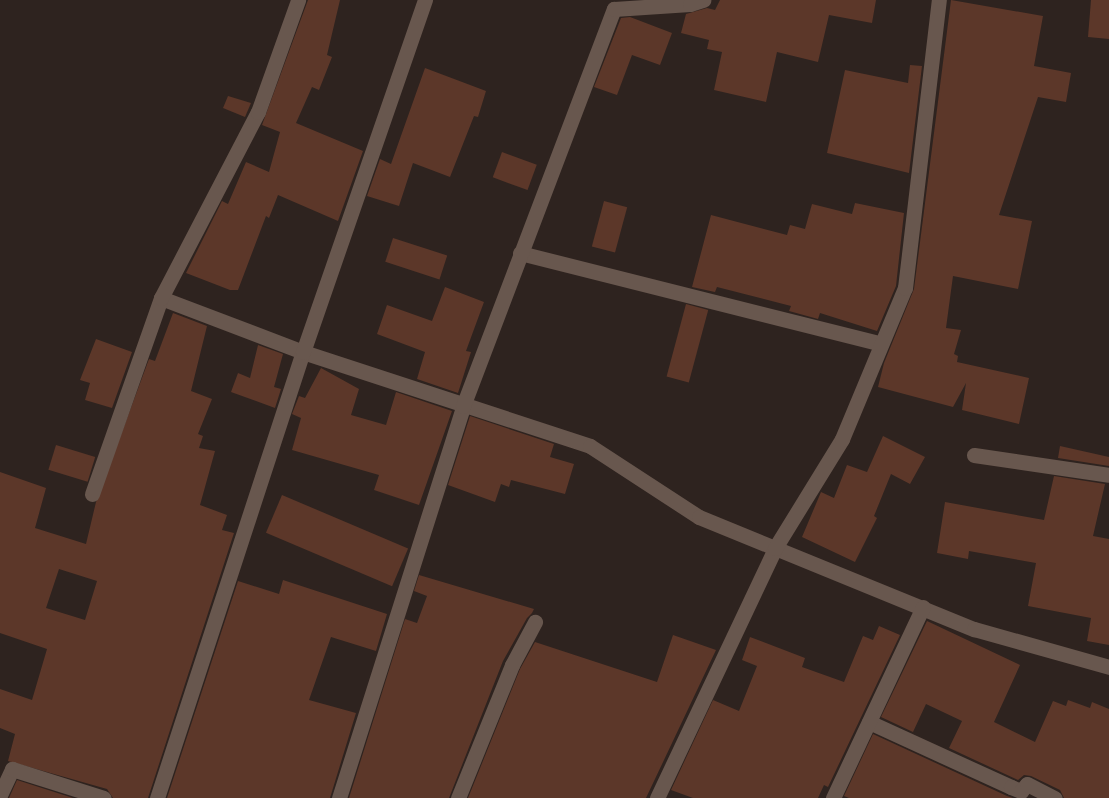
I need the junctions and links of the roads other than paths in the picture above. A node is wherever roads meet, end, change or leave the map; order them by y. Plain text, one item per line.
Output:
1 (298, 0) edge
2 (425, 0) edge
3 (703, 0) edge
4 (939, 0) edge
5 (616, 5) edge
6 (520, 253) junction
7 (161, 298) junction
8 (881, 344) junction
9 (303, 352) junction
10 (463, 406) junction
11 (974, 456) dead end
12 (1109, 475) edge
13 (92, 494) dead end
14 (776, 548) junction
15 (923, 606) junction
16 (535, 622) dead end
17 (1109, 667) edge
18 (869, 722) junction
19 (0, 795) edge
20 (104, 798) edge
21 (157, 798) edge
22 (339, 798) edge
23 (458, 798) edge
24 (656, 798) edge
25 (833, 798) edge
26 (1055, 798) edge

1 - 7 street
2 - 9 street
3 - 5 street
4 - 8 street
5 - 6 street
6 - 8 street
6 - 10 street
7 - 9 street
7 - 13 street
8 - 14 street
9 - 10 street
9 - 21 street
10 - 14 street
10 - 22 street
11 - 12 street
14 - 15 street
14 - 24 street
15 - 17 street
15 - 18 street
16 - 23 street
18 - 25 street
18 - 26 street
19 - 20 street

